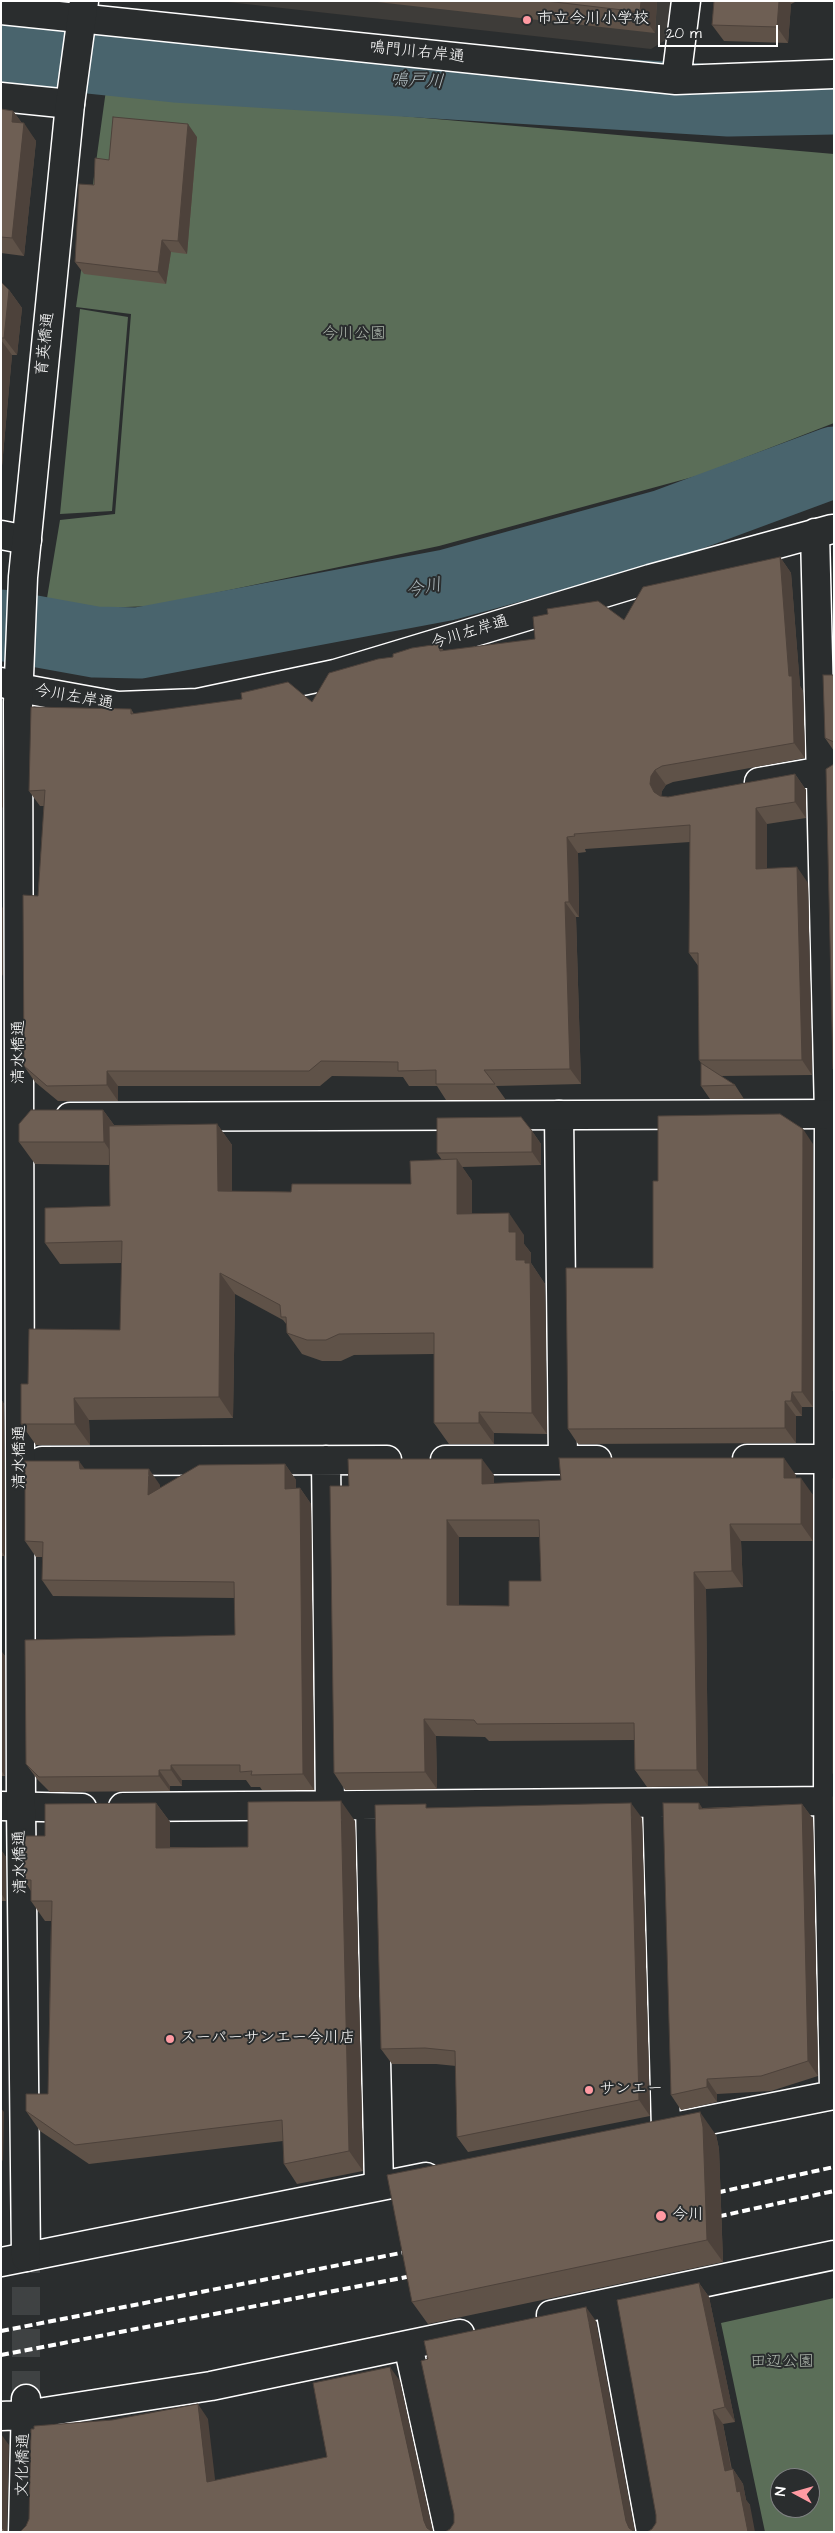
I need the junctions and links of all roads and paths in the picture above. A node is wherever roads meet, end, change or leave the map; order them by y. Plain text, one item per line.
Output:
1 (686, 1) edge
2 (1, 10) edge
3 (82, 19) edge
4 (834, 74) edge
5 (676, 80) junction
6 (72, 93) junction
7 (1, 97) edge
8 (825, 531) edge
9 (14, 537) edge
10 (20, 658) joint
11 (10, 685) edge
12 (827, 769) edge
13 (734, 786) edge
14 (831, 1114) edge
15 (559, 1115) junction
16 (11, 1117) edge
17 (720, 1459) edge
18 (831, 1459) edge
19 (326, 1460) junction
20 (563, 1460) junction
21 (622, 1460) edge
22 (20, 1461) junction
23 (831, 1801) edge
24 (657, 1803) junction
25 (330, 1805) junction
26 (370, 1805) junction
27 (11, 1807) edge
28 (834, 2090) edge
29 (834, 2095) edge
30 (666, 2129) junction
31 (638, 2135) edge
32 (454, 2172) edge
33 (379, 2186) junction
34 (834, 2255) edge
35 (14, 2260) edge
36 (610, 2303) junction
37 (523, 2321) edge
38 (484, 2329) edge
39 (408, 2345) junction
40 (17, 2410) edge
41 (23, 2532) edge
42 (449, 2532) edge
43 (651, 2532) edge

1 - 5 street
2 - 3 street, 鳴門川右岸通
3 - 5 street, 鳴門川右岸通
3 - 6 street, 育英橋通
4 - 5 street, 鳴門川右岸通
6 - 7 street
6 - 9 street, 育英橋通
8 - 11 street, 今川左岸通
8 - 12 street
9 - 10 street, 育英橋通
10 - 11 street, 清水橋通
11 - 16 street, 清水橋通
12 - 13 street
12 - 14 street
14 - 15 street
14 - 18 street
15 - 16 street
15 - 20 street
16 - 22 street, 清水橋通
17 - 18 street
18 - 23 street
19 - 20 street
19 - 22 street
19 - 25 street
20 - 21 street
22 - 27 street, 清水橋通
23 - 24 street
23 - 28 street
24 - 26 street
24 - 30 street
25 - 26 street
25 - 27 street
26 - 33 street
27 - 35 street, 清水橋通
29 - 30 street
30 - 31 street
32 - 33 street
33 - 35 street
34 - 36 street
36 - 37 street
36 - 43 street
38 - 39 street
39 - 40 street
39 - 42 street
40 - 41 street, 文化橋通

